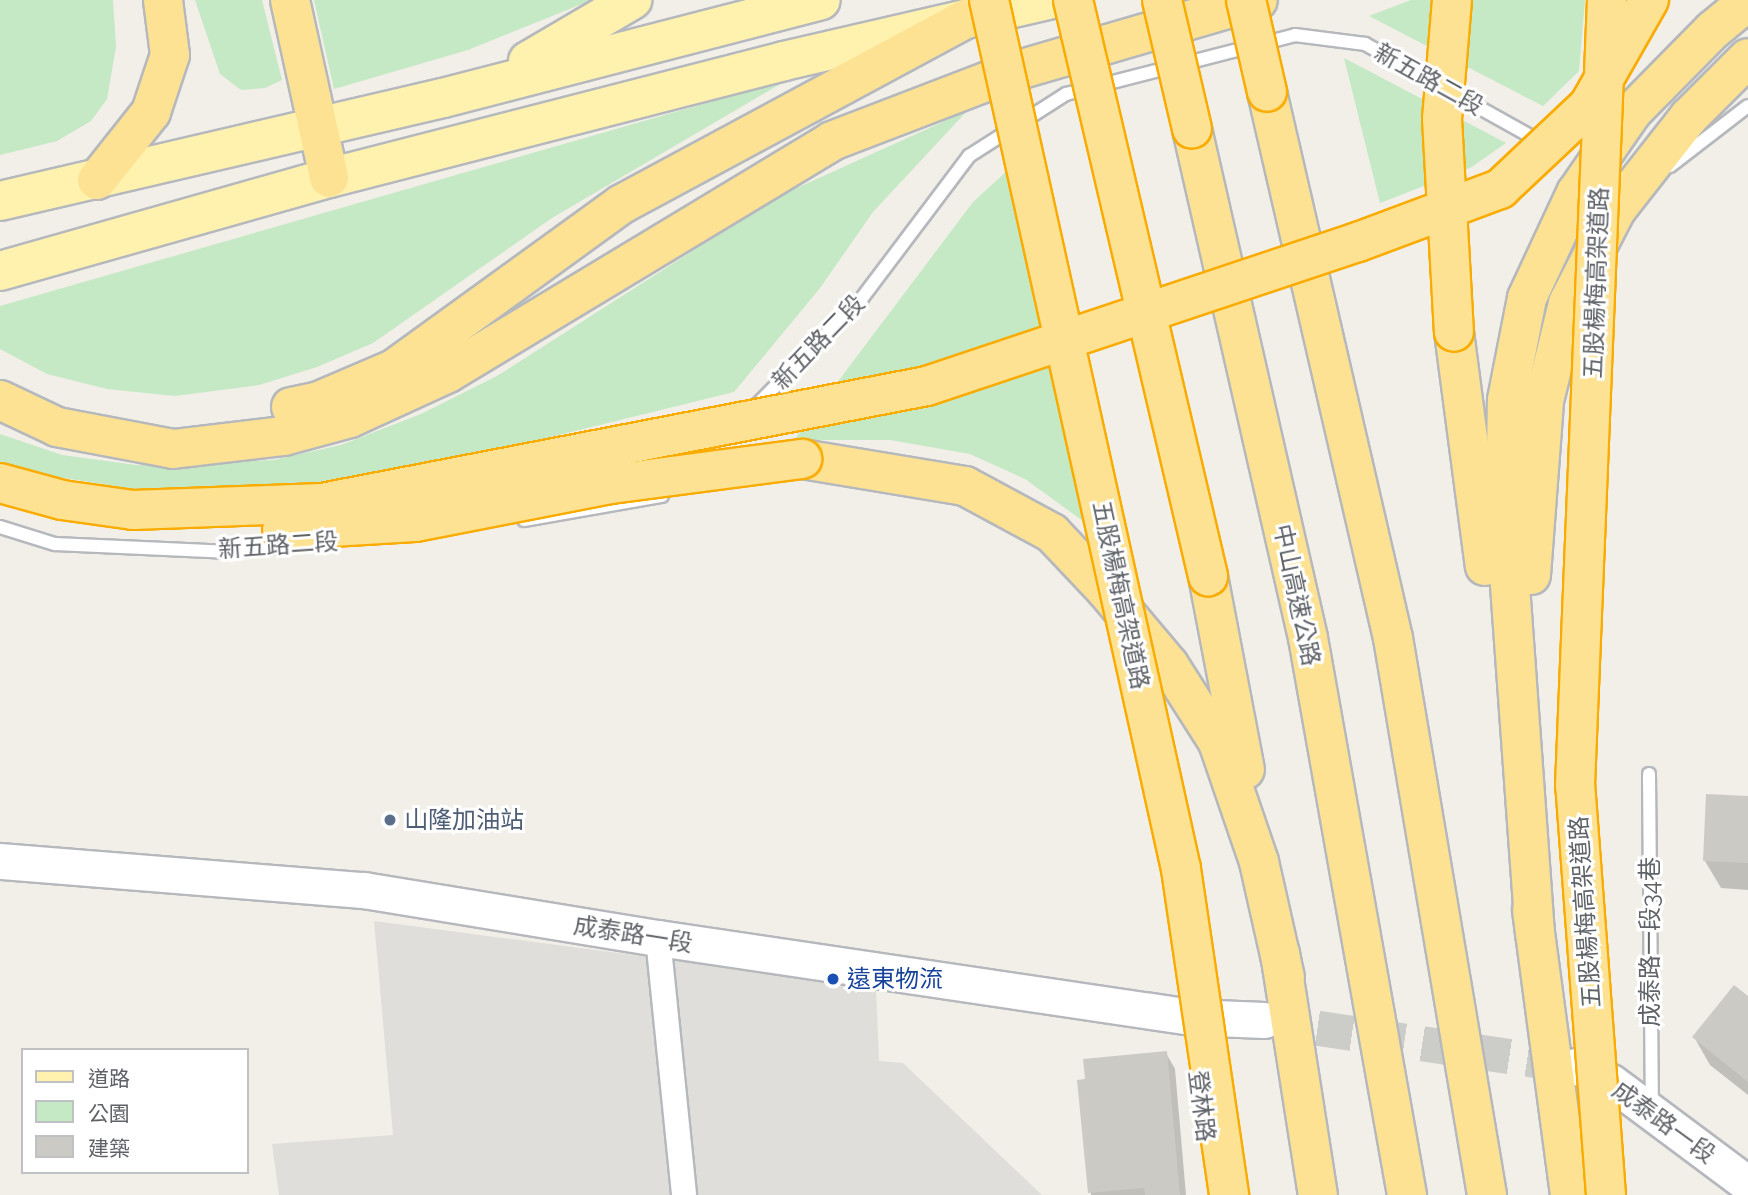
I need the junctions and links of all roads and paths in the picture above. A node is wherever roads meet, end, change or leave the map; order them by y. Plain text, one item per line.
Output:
1 (163, 0) edge
2 (290, 0) edge
3 (632, 0) edge
4 (821, 0) edge
5 (1049, 0) edge
6 (1073, 0) edge
7 (1162, 0) edge
8 (1246, 0) edge
9 (1258, 0) edge
10 (1452, 0) edge
11 (1608, 0) edge
12 (1648, 0) edge
13 (1748, 1) edge
14 (977, 10) edge
15 (1748, 58) edge
16 (491, 82) junction
17 (1748, 106) edge
18 (320, 125) junction
19 (1564, 155) dead end
20 (1657, 172) dead end
21 (329, 177) junction
22 (97, 180) junction
23 (0, 201) edge
24 (0, 271) edge
25 (0, 400) edge
26 (102, 438) junction
27 (718, 446) dead end
28 (708, 455) dead end
29 (0, 483) edge
30 (0, 503) edge
31 (505, 523) dead end
32 (0, 527) edge
33 (451, 531) dead end
34 (327, 542) dead end
35 (300, 545) dead end
36 (1649, 774) dead end
37 (0, 861) edge
38 (1535, 934) junction
39 (658, 939) junction
40 (1284, 977) junction
41 (1191, 1017) junction
42 (1264, 1020) tunnel mouth
43 (1576, 1066) tunnel mouth
44 (1652, 1111) junction
45 (1748, 1184) edge
46 (684, 1195) edge
47 (1214, 1195) edge
48 (1229, 1195) edge
49 (1318, 1195) edge
50 (1407, 1195) edge
51 (1487, 1195) edge
52 (1570, 1195) edge
53 (1606, 1195) edge

1 - 22 highway
2 - 18 highway
3 - 16 main road
4 - 16 main road
5 - 14 main road
6 - 40 highway, bridge
7 - 50 highway, 中山高速公路, bridge
8 - 51 highway, bridge
9 - 26 highway
10 - 38 highway, bridge
11 - 53 highway, 五股楊梅高架道路, bridge
12 - 29 highway, bridge
13 - 38 highway
14 - 21 main road
14 - 26 highway
14 - 48 highway, 五股楊梅高架道路, bridge
15 - 38 highway
16 - 18 main road
17 - 20 lane
18 - 21 highway
18 - 22 main road
19 - 27 lane, 新五路二段
21 - 24 main road
22 - 23 main road
25 - 26 highway
28 - 31 lane
30 - 40 highway, bridge
32 - 35 lane, 新五路二段
33 - 34 lane, 新五路二段
36 - 44 lane, 成泰路一段34巷
37 - 39 main road, 成泰路一段
38 - 52 highway
39 - 41 main road, 成泰路一段
39 - 46 street
40 - 49 highway
41 - 42 main road, 成泰路一段
41 - 47 street, 登林路
43 - 44 main road, 成泰路一段
44 - 45 main road, 成泰路一段

